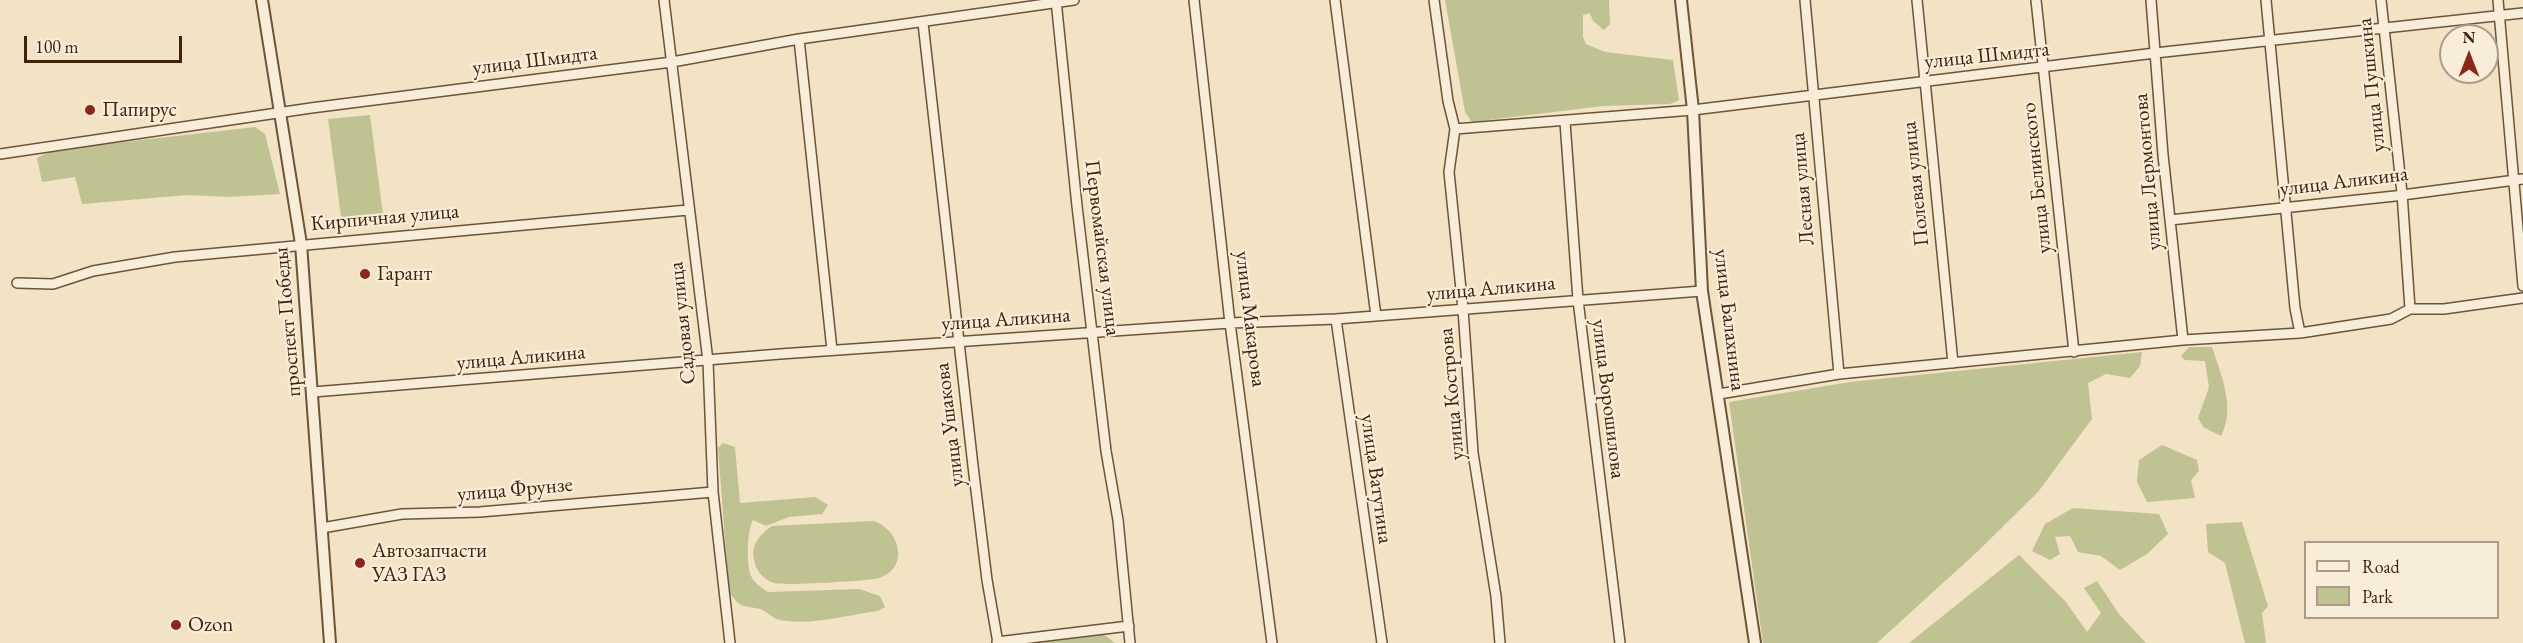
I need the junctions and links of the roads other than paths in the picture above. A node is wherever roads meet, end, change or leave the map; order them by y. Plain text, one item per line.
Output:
1 (262, 0) edge
2 (664, 0) edge
3 (1074, 0) edge
4 (1194, 0) edge
5 (1335, 0) edge
6 (1434, 0) edge
7 (1681, 0) edge
8 (1805, 0) edge
9 (1917, 0) edge
10 (2036, 0) edge
11 (2151, 0) edge
12 (2266, 0) edge
13 (2381, 0) edge
14 (2498, 0) edge
15 (1056, 1) edge
16 (2523, 13) edge
17 (2499, 15) junction
18 (923, 23) junction
19 (2384, 27) junction
20 (799, 39) junction
21 (2269, 40) junction
22 (2155, 53) junction
23 (672, 62) junction
24 (2044, 68) junction
25 (1924, 81) junction
26 (1814, 93) junction
27 (1693, 110) junction
28 (281, 113) junction
29 (1564, 122) junction
30 (1455, 129) junction
31 (0, 154) edge
32 (2519, 180) edge
33 (2402, 193) junction
34 (2286, 207) junction
35 (688, 210) junction
36 (2170, 220) junction
37 (301, 244) junction
38 (16, 283) dead end
39 (2523, 286) edge
40 (1702, 291) junction
41 (2523, 298) edge
42 (1578, 300) junction
43 (1463, 309) junction
44 (2410, 309) junction
45 (1376, 316) junction
46 (1336, 319) junction
47 (1230, 323) junction
48 (1094, 332) junction
49 (2300, 333) junction
50 (2183, 340) junction
51 (958, 342) junction
52 (832, 350) junction
53 (2074, 352) junction
54 (708, 361) junction
55 (1953, 363) junction
56 (1839, 374) junction
57 (313, 392) junction
58 (1719, 394) junction
59 (713, 492) junction
60 (322, 528) junction
61 (1129, 626) junction
62 (730, 641) edge
63 (330, 643) edge
64 (718, 643) edge
65 (998, 643) edge
66 (1130, 643) edge
67 (1272, 643) edge
68 (1382, 643) edge
69 (1500, 643) edge
70 (1620, 643) edge
71 (1755, 643) edge

1 - 28 street, проспект Победы
2 - 23 street, Садовая улица
3 - 15 street, улица Шмидта
4 - 47 street, улица Макарова
5 - 45 street
6 - 30 street, улица Кострова
7 - 27 street, улица Балахнина
8 - 26 street, Лесная улица
9 - 25 street, Полевая улица
10 - 24 street, улица Белинского
11 - 22 street, улица Лермонтова
12 - 21 street
13 - 19 street, улица Пушкина
14 - 17 street
15 - 18 street, улица Шмидта
15 - 48 street, Первомайская улица
16 - 17 street, улица Шмидта
17 - 19 street, улица Шмидта
17 - 32 street
18 - 20 street, улица Шмидта
18 - 51 street, улица Ушакова
19 - 21 street, улица Шмидта
19 - 33 street, улица Пушкина
20 - 23 street, улица Шмидта
20 - 52 street
21 - 22 street, улица Шмидта
21 - 34 street
22 - 24 street, улица Шмидта
22 - 36 street, улица Лермонтова
23 - 28 street, улица Шмидта
23 - 35 street, Садовая улица
24 - 25 street, улица Шмидта
24 - 53 street, улица Белинского
25 - 26 street, улица Шмидта
25 - 55 street, Полевая улица
26 - 27 street, улица Шмидта
26 - 56 street, Лесная улица
27 - 29 street, улица Шмидта
27 - 40 street, улица Балахнина
28 - 31 street, улица Шмидта
28 - 37 street, проспект Победы
29 - 30 street, улица Шмидта
29 - 42 street, улица Ворошилова
30 - 43 street, улица Кострова
32 - 33 street, улица Аликина
32 - 39 street
33 - 34 street, улица Аликина
33 - 44 street, улица Пушкина
34 - 36 street, улица Аликина
34 - 49 street
35 - 37 street, Кирпичная улица
35 - 54 street, Садовая улица
36 - 50 street, улица Лермонтова
37 - 38 street, Кирпичная улица
37 - 57 street, проспект Победы
40 - 42 street, улица Аликина
40 - 58 street, улица Балахнина
41 - 44 street
42 - 43 street, улица Аликина
42 - 70 street, улица Ворошилова
43 - 45 street, улица Аликина
43 - 69 street, улица Кострова
44 - 49 street
45 - 46 street, улица Аликина
46 - 47 street, улица Аликина
46 - 68 street, улица Ватутина
47 - 48 street, улица Аликина
47 - 67 street, улица Макарова
48 - 51 street, улица Аликина
48 - 61 street, Первомайская улица
49 - 50 street
50 - 53 street
51 - 52 street, улица Аликина
51 - 65 street, улица Ушакова
52 - 54 street, улица Аликина
53 - 55 street
54 - 57 street, улица Аликина
54 - 59 street, Садовая улица
55 - 56 street
56 - 58 street
57 - 60 street, проспект Победы
58 - 71 street, улица Балахнина
59 - 60 street, улица Фрунзе
59 - 62 street, Садовая улица
60 - 63 street, проспект Победы
61 - 65 street
61 - 66 street, Первомайская улица
62 - 64 street

